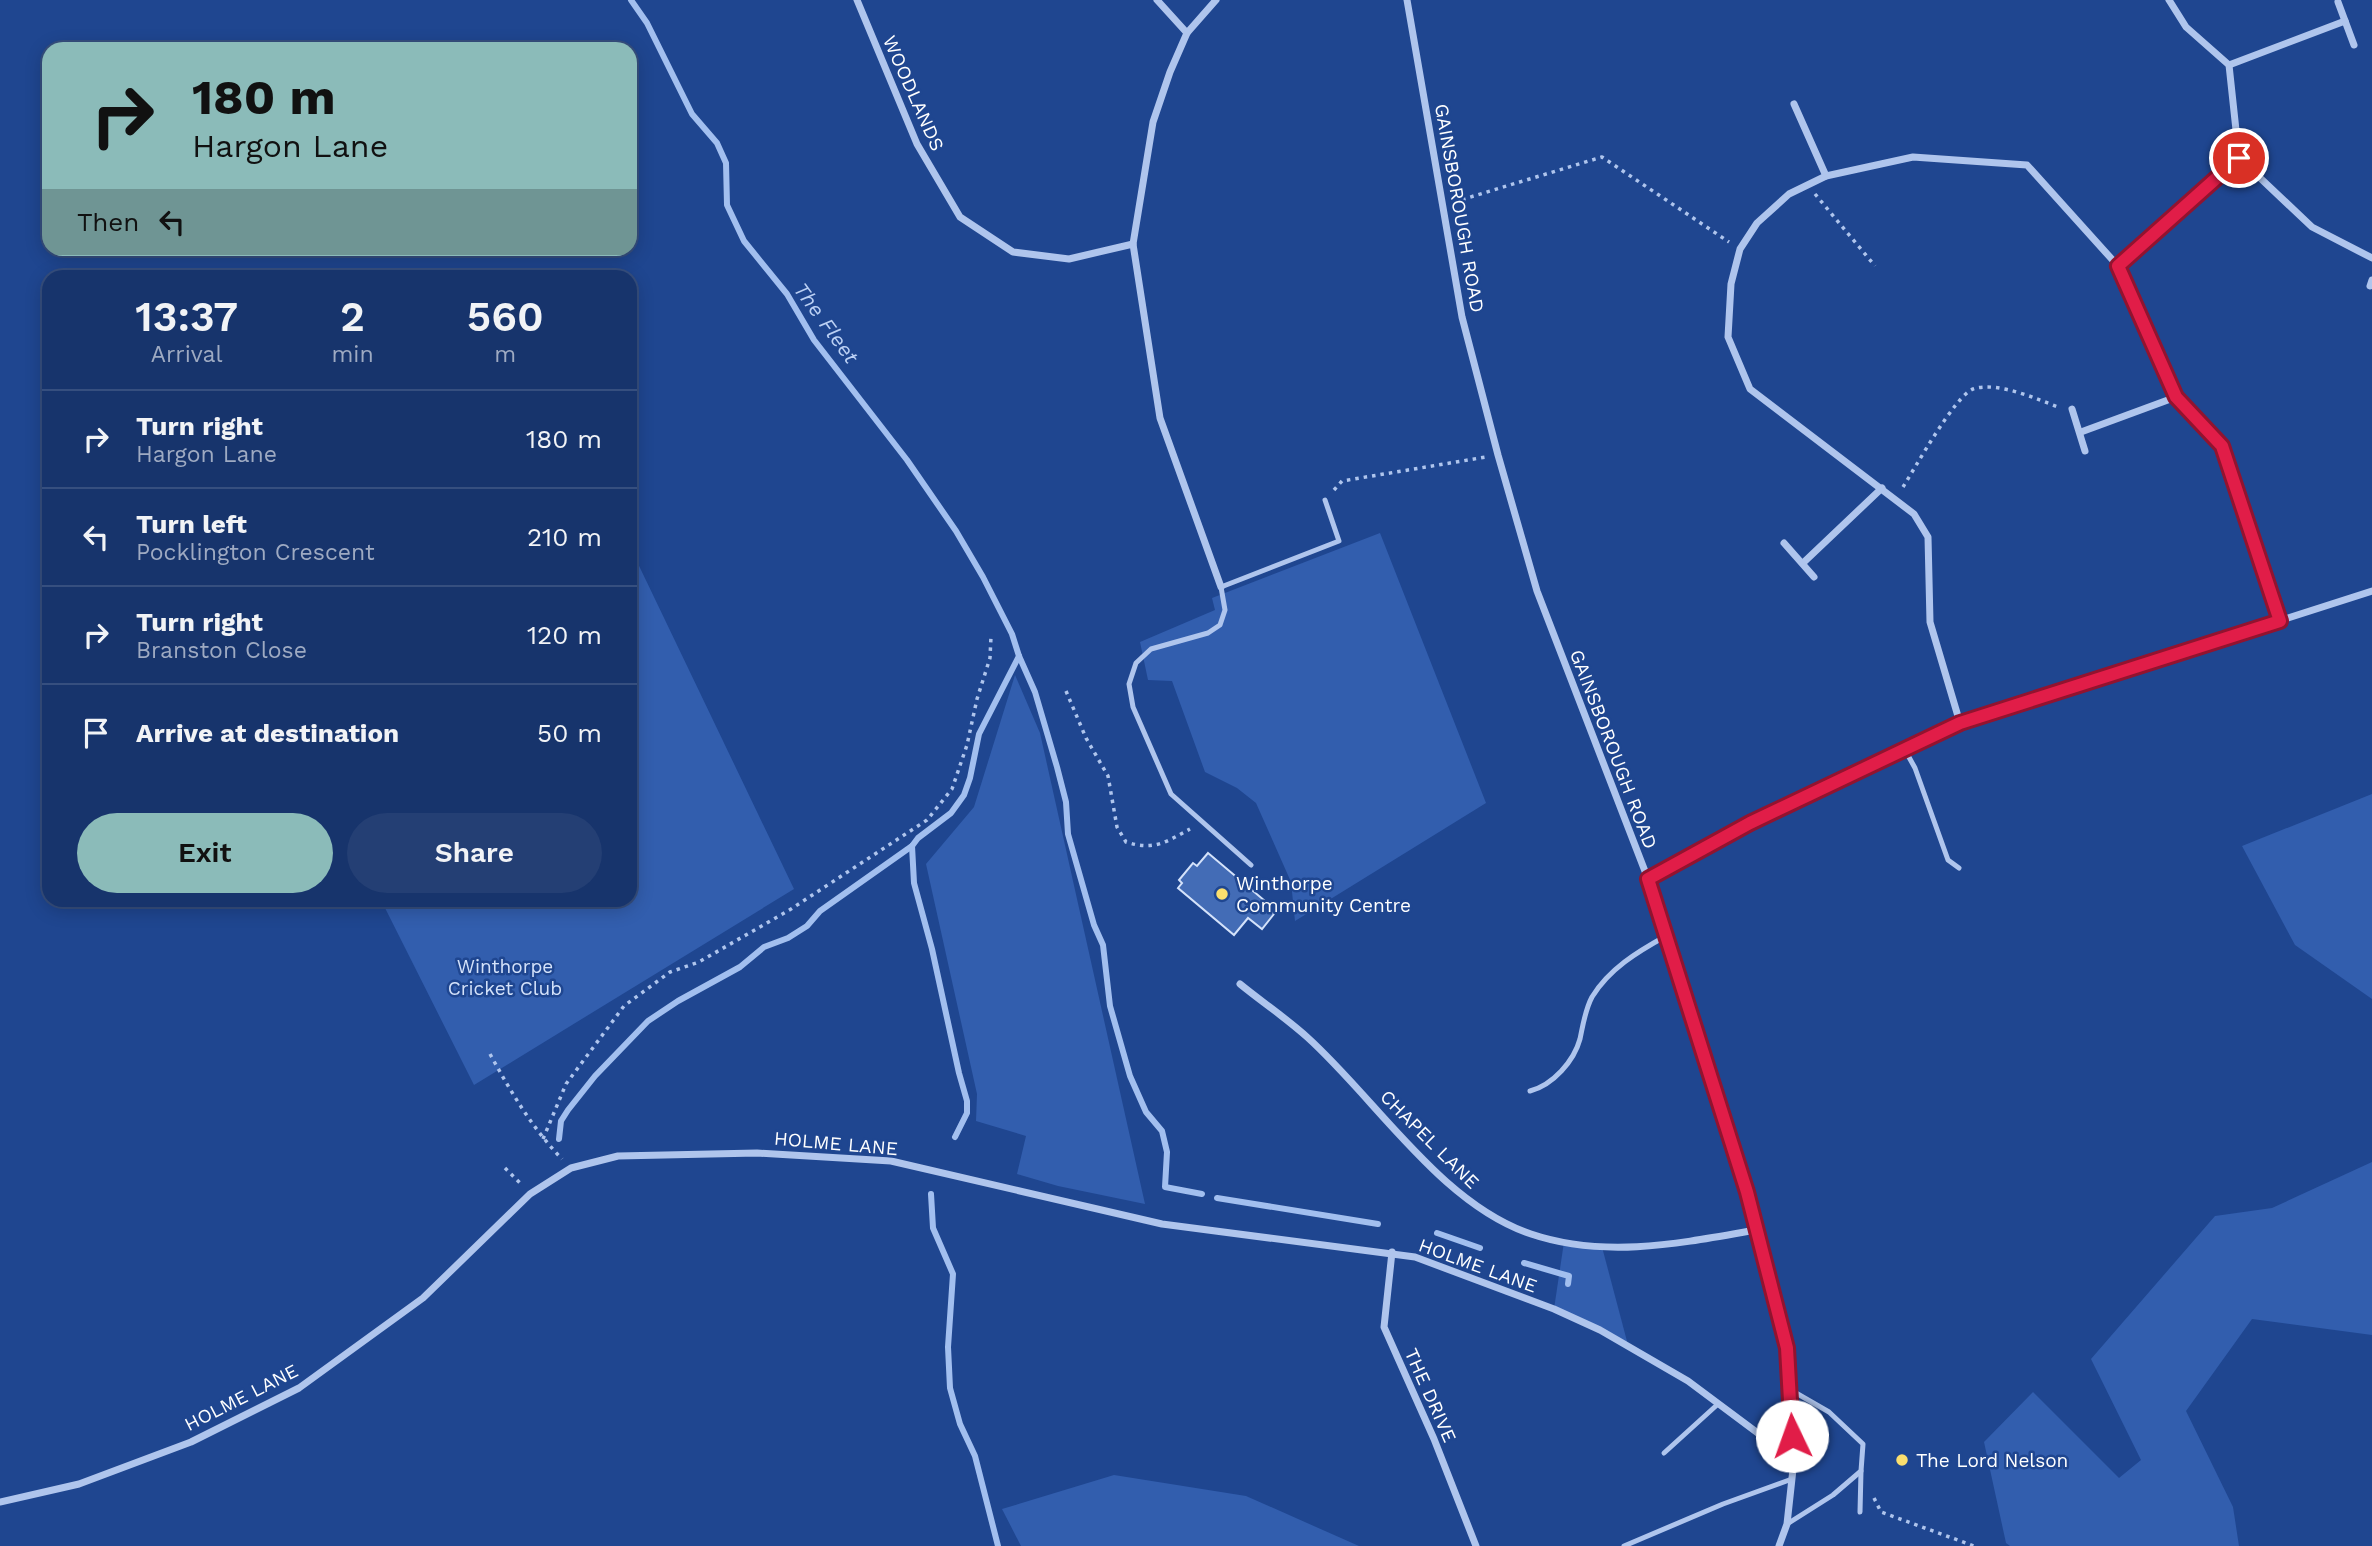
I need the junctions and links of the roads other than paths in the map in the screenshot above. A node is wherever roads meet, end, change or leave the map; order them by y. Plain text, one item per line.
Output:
1 (857, 0) edge
2 (1157, 0) edge
3 (1216, 0) edge
4 (1407, 0) edge
5 (2169, 0) edge
6 (2338, 2) dead end
7 (2345, 21) junction
8 (1187, 33) junction
9 (2354, 45) dead end
10 (2229, 65) junction
11 (1794, 104) dead end
12 (2239, 158) junction
13 (1826, 176) junction
14 (1133, 244) junction
15 (2372, 258) edge
16 (2118, 266) junction
17 (2176, 397) junction
18 (2072, 409) dead end
19 (2081, 432) junction
20 (2085, 452) dead end
21 (1882, 488) junction
22 (1325, 500) road end
23 (1784, 543) dead end
24 (1803, 563) junction
25 (1814, 578) dead end
26 (1221, 587) junction
27 (2372, 592) edge
28 (2280, 621) junction
29 (1960, 723) junction
30 (1905, 750) junction
31 (1251, 865) dead end
32 (1959, 868) dead end
33 (1648, 879) junction
34 (1666, 936) junction
35 (1240, 984) dead end
36 (1530, 1091) dead end
37 (1756, 1230) junction
38 (1392, 1252) junction
39 (1789, 1389) junction
40 (1718, 1404) junction
41 (1664, 1453) dead end
42 (1794, 1460) junction
43 (1861, 1471) junction
44 (1791, 1479) junction
45 (0, 1502) edge
46 (1860, 1512) dead end
47 (1787, 1524) junction
48 (1475, 1546) edge
49 (1624, 1546) edge
50 (1779, 1546) edge

1 - 14 street, WOODLANDS
2 - 8 street
3 - 8 street
4 - 33 street, GAINSBOROUGH ROAD
5 - 10 street
6 - 7 street
7 - 9 street
7 - 10 street
8 - 14 street
10 - 12 street
11 - 13 street
12 - 15 street
12 - 16 street
13 - 16 street
13 - 21 street
14 - 26 street
16 - 17 street
17 - 19 street
17 - 28 street
18 - 19 street
19 - 20 street
21 - 24 street
21 - 29 street
22 - 26 lane
23 - 24 street
24 - 25 street
26 - 31 lane
27 - 28 street
28 - 29 street
29 - 30 street
30 - 32 lane
30 - 33 street
33 - 34 street, GAINSBOROUGH ROAD
34 - 36 lane
34 - 37 street, GAINSBOROUGH ROAD
35 - 37 street, CHAPEL LANE
37 - 39 street, GAINSBOROUGH ROAD
38 - 40 street, HOLME LANE
38 - 45 street, HOLME LANE
38 - 48 street, THE DRIVE
39 - 42 street, GAINSBOROUGH ROAD
39 - 43 lane
40 - 41 lane
40 - 42 street, HOLME LANE
42 - 44 street, GAINSBOROUGH ROAD
43 - 46 lane
43 - 47 lane
44 - 47 street, GAINSBOROUGH ROAD
44 - 49 lane
47 - 50 street, GAINSBOROUGH ROAD

